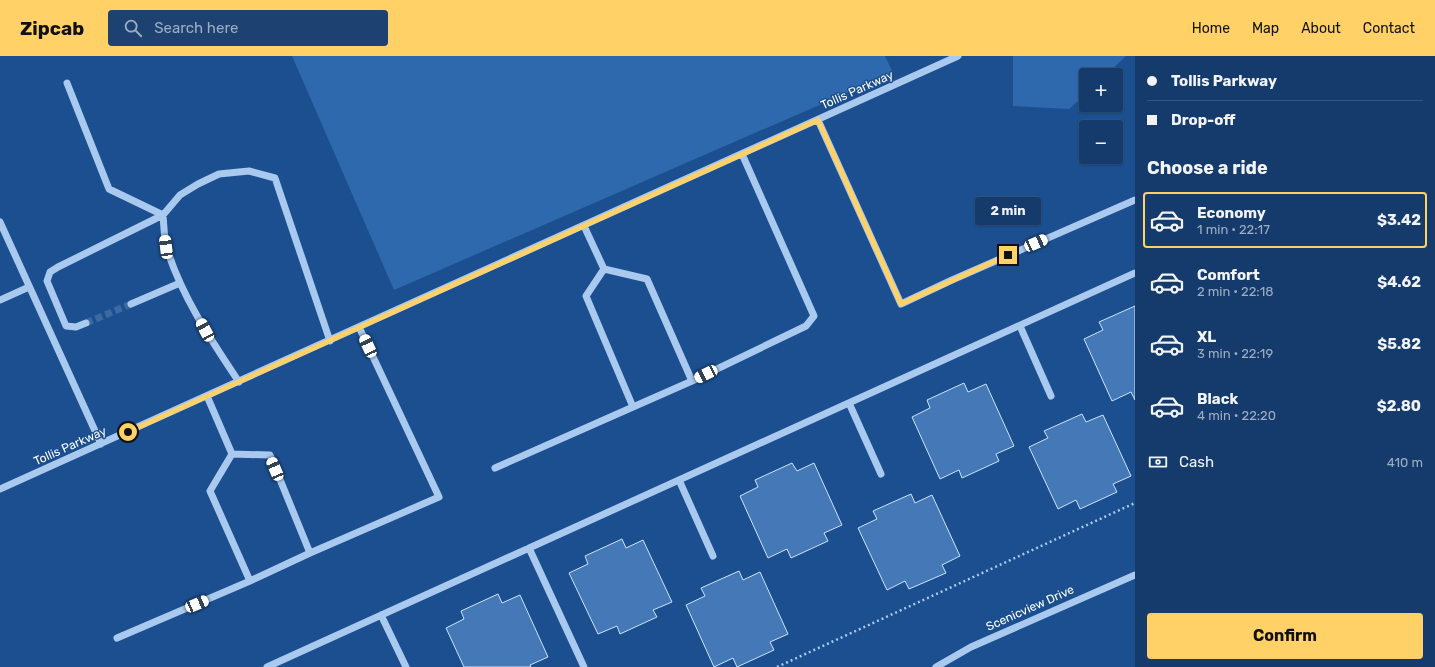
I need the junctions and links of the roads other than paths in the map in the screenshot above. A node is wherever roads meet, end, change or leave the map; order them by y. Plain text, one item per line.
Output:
1 (958, 56) edge
2 (67, 83) dead end
3 (818, 120) junction
4 (742, 154) junction
5 (1135, 200) edge
6 (162, 215) junction
7 (0, 222) edge
8 (584, 226) junction
9 (604, 269) junction
10 (1135, 273) edge
11 (180, 283) junction
12 (30, 287) junction
13 (0, 300) edge
14 (131, 304) tunnel mouth
15 (86, 323) tunnel mouth
16 (1020, 326) junction
17 (359, 327) junction
18 (330, 341) junction
19 (692, 381) junction
20 (239, 382) junction
21 (207, 396) junction
22 (1051, 396) dead end
23 (849, 403) junction
24 (633, 407) junction
25 (101, 444) junction
26 (232, 454) junction
27 (495, 468) dead end
28 (881, 474) dead end
29 (679, 480) junction
30 (0, 489) edge
31 (528, 548) junction
32 (310, 553) junction
33 (713, 556) dead end
34 (1135, 575) edge
35 (250, 581) junction
36 (381, 615) junction
37 (117, 638) dead end
38 (266, 667) edge
39 (406, 667) edge
40 (584, 667) edge
41 (936, 667) edge

1 - 3 street, Tollis Parkway
2 - 6 street
3 - 4 street, Tollis Parkway
3 - 5 street
4 - 8 street, Tollis Parkway
4 - 19 street
6 - 11 street
6 - 15 street
6 - 18 street
7 - 12 street
8 - 9 street
8 - 17 street, Tollis Parkway
9 - 19 street
9 - 24 street
10 - 16 street
11 - 14 street
11 - 20 street
12 - 13 street
12 - 25 street
16 - 22 street
16 - 23 street
17 - 18 street, Tollis Parkway
17 - 32 street
18 - 20 street, Tollis Parkway
19 - 24 street
20 - 21 street, Tollis Parkway
21 - 25 street, Tollis Parkway
21 - 26 street
23 - 28 street
23 - 29 street
24 - 27 street
25 - 30 street, Tollis Parkway
26 - 32 street
26 - 35 street
29 - 31 street
29 - 33 street
31 - 36 street
31 - 40 street
32 - 35 street
34 - 41 street, Scenicview Drive
35 - 37 street
36 - 38 street
36 - 39 street

